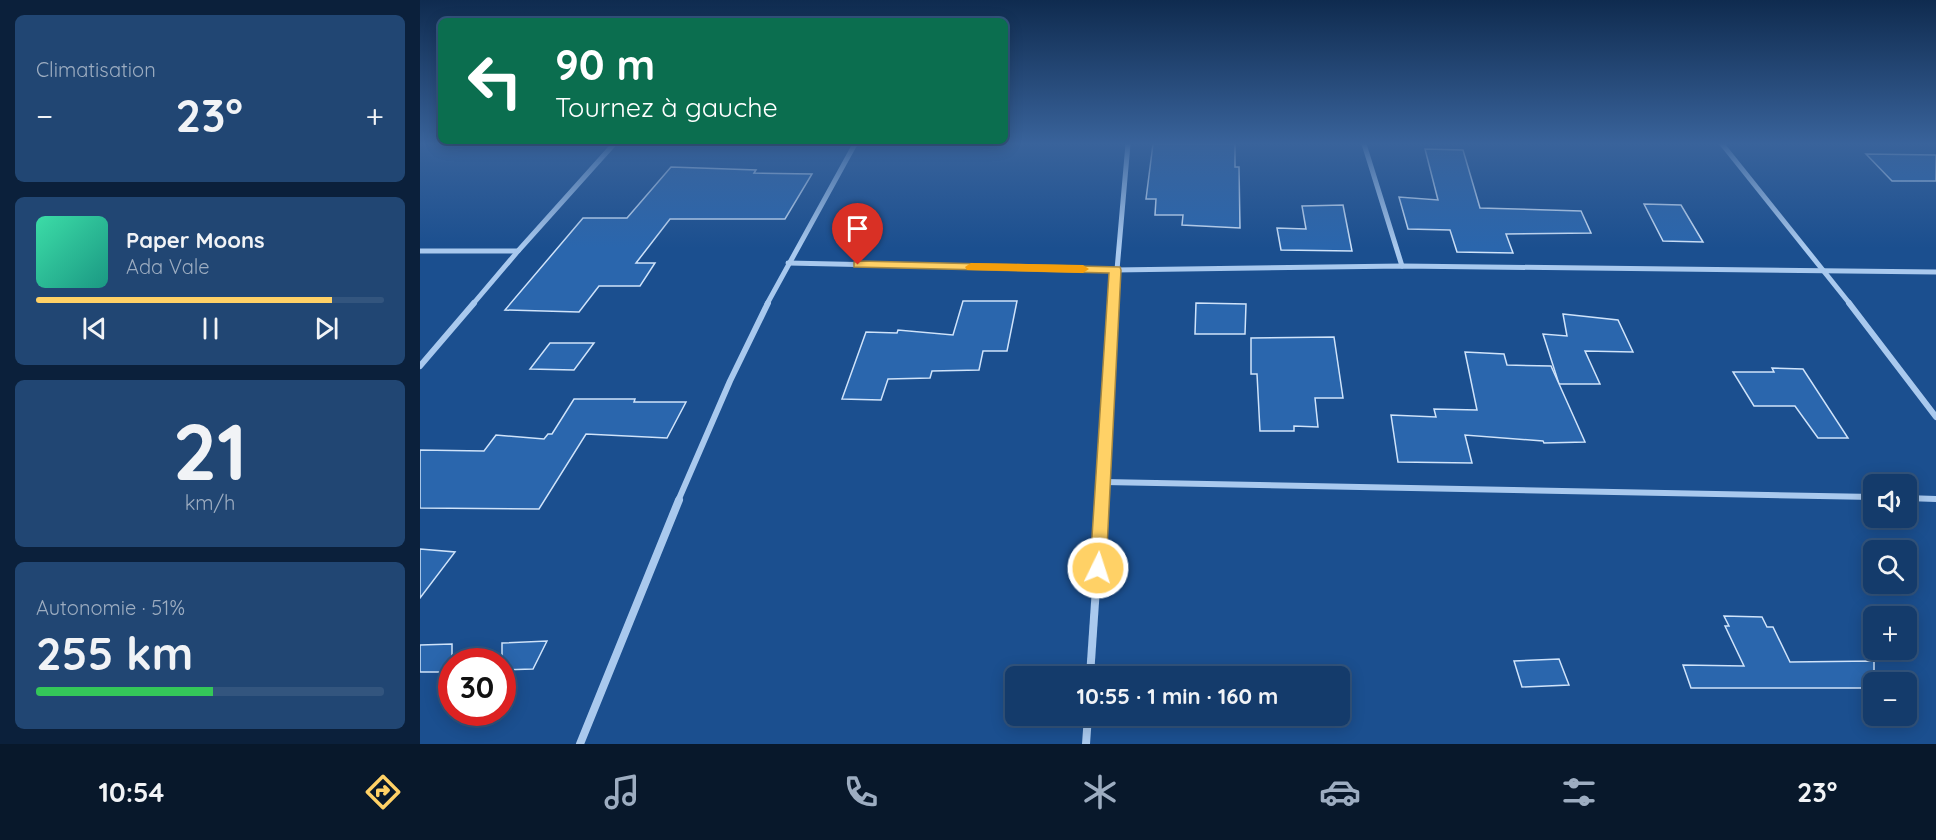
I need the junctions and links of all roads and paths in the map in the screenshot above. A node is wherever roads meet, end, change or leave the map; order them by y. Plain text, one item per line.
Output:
1 (583, 179) edge
2 (835, 179) edge
3 (1124, 179) edge
4 (1375, 179) edge
5 (1750, 179) edge
6 (420, 251) edge
7 (518, 251) junction
8 (788, 263) junction
9 (1402, 267) junction
10 (1115, 270) junction
11 (1825, 272) junction
12 (1936, 272) edge
13 (420, 366) edge
14 (1936, 417) edge
15 (1104, 482) junction
16 (1863, 497) edge
17 (1917, 498) edge
18 (1936, 499) edge
19 (1091, 666) edge
20 (1087, 726) edge
21 (580, 744) edge
22 (1086, 744) edge

1 - 7 street
2 - 8 street
3 - 10 street
4 - 9 street
5 - 11 street
6 - 7 street
7 - 13 street
8 - 10 street
8 - 21 street
9 - 10 street
9 - 11 street
10 - 15 street
11 - 12 street
11 - 14 street
15 - 16 street
15 - 19 street
17 - 18 street
20 - 22 street

